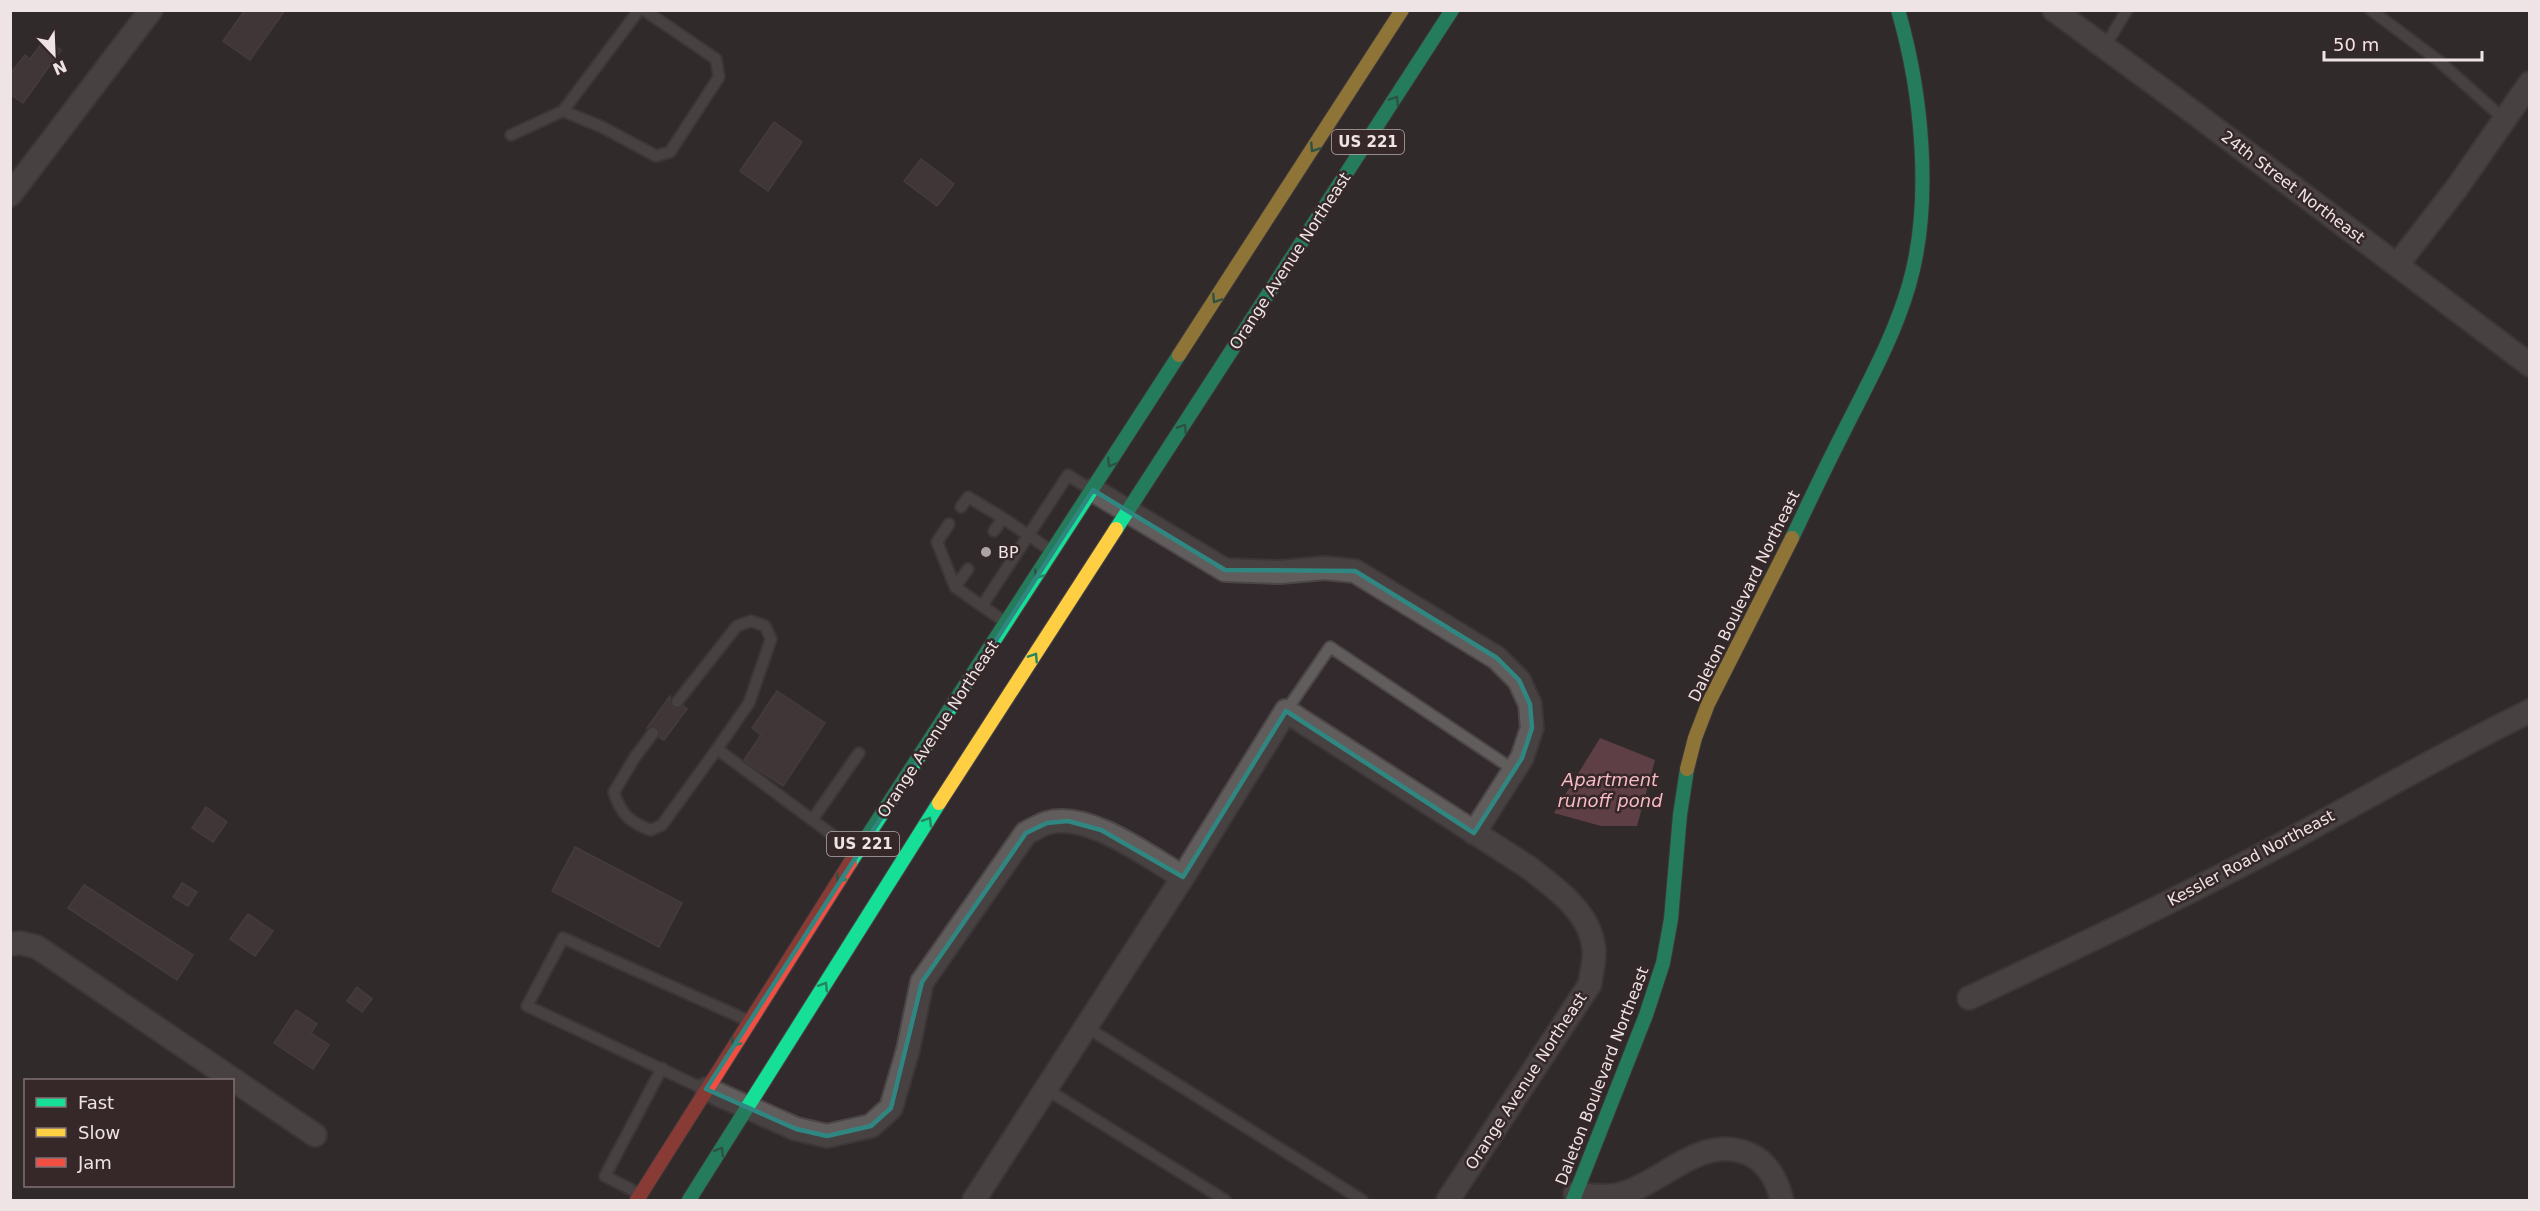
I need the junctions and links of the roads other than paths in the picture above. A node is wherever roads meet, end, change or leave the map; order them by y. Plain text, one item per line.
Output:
1 (151, 10) edge
2 (639, 10) edge
3 (644, 10) edge
4 (1402, 10) edge
5 (1452, 10) edge
6 (1898, 10) edge
7 (2054, 10) edge
8 (2127, 10) edge
9 (2371, 10) edge
10 (2104, 48) junction
11 (2529, 83) edge
12 (563, 111) junction
13 (2505, 120) junction
14 (512, 135) dead end
15 (10, 195) edge
16 (2397, 265) junction
17 (2529, 365) edge
18 (1093, 490) junction
19 (961, 507) dead end
20 (1129, 512) junction
21 (1002, 518) junction
22 (949, 524) dead end
23 (994, 531) dead end
24 (1028, 536) junction
25 (1053, 552) junction
26 (968, 569) dead end
27 (955, 587) junction
28 (982, 606) junction
29 (1007, 623) junction
30 (677, 702) dead end
31 (1286, 711) junction
32 (2529, 711) edge
33 (653, 733) dead end
34 (717, 749) junction
35 (860, 753) dead end
36 (1514, 770) junction
37 (812, 820) junction
38 (1474, 833) junction
39 (857, 853) junction
40 (1183, 877) junction
41 (10, 944) edge
42 (1969, 998) dead end
43 (750, 1021) junction
44 (1086, 1027) junction
45 (662, 1068) junction
46 (231, 1079) edge
47 (234, 1081) edge
48 (706, 1089) junction
49 (1046, 1089) junction
50 (747, 1109) junction
51 (315, 1136) dead end
52 (639, 1197) edge
53 (1574, 1197) edge
54 (689, 1200) edge
55 (974, 1200) edge
56 (1225, 1200) edge
57 (1362, 1200) edge
58 (1448, 1200) edge
59 (1782, 1200) edge

1 - 15 street
2 - 12 lane
3 - 12 lane
4 -> 18 main road, Orange Avenue Northeast / US 221
20 -> 5 main road, Orange Avenue Northeast / US 221
6 - 53 main road, Daleton Boulevard Northeast
7 - 10 street, 24th Street Northeast
8 - 10 lane
9 - 13 lane
10 - 16 street, 24th Street Northeast
11 - 13 street
12 - 14 lane
13 - 16 street
16 - 17 street, 24th Street Northeast
18 - 20 street
18 - 24 lane
18 - 25 main road, Orange Avenue Northeast / US 221
19 - 21 lane
20 - 36 street
50 -> 20 main road, Orange Avenue Northeast / US 221
21 - 23 lane
21 - 24 lane
22 - 27 lane
24 - 25 lane
24 - 28 lane
25 -> 29 main road, Orange Avenue Northeast / US 221
26 - 27 lane
27 - 28 lane
28 - 29 lane
29 - 39 main road, Orange Avenue Northeast / US 221
30 - 34 lane
31 - 36 lane
31 - 38 street, Orange Avenue Northeast
31 - 40 street
32 - 42 street, Kessler Road Northeast
33 - 34 lane
34 - 37 lane
35 - 37 lane
36 - 38 street
37 - 39 lane
38 - 58 street, Orange Avenue Northeast
39 -> 43 main road, Orange Avenue Northeast / US 221
40 - 44 street
40 - 50 street
41 - 46 street
43 - 45 lane
43 -> 48 main road, Orange Avenue Northeast / US 221
44 - 49 street
44 - 57 lane
45 - 48 lane
45 - 52 lane
47 - 51 street
48 - 50 street
48 - 52 main road, Orange Avenue Northeast / US 221
49 - 55 street
49 - 56 lane
54 -> 50 main road, Orange Avenue Northeast / US 221
53 - 59 street

